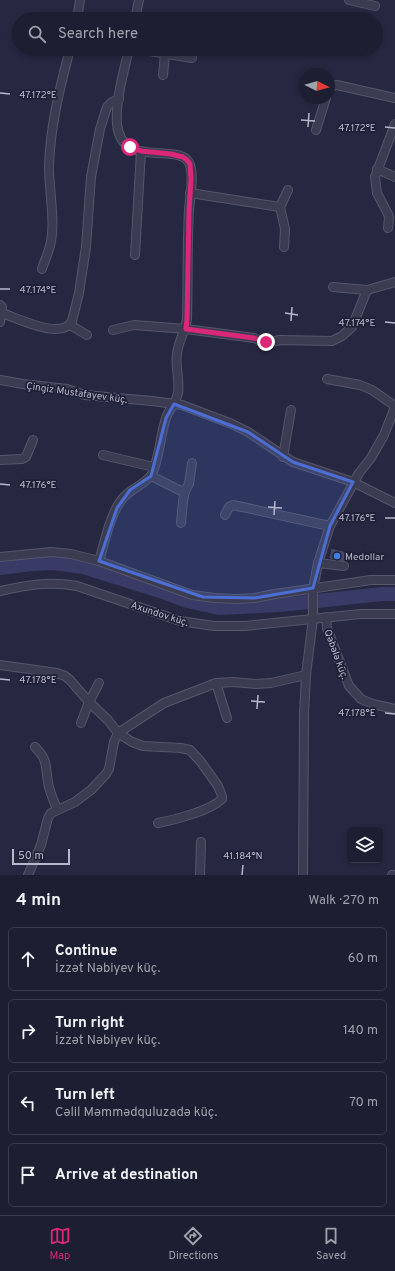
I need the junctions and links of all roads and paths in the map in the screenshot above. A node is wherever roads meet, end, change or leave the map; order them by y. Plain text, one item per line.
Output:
1 (80, 0) edge
2 (139, 0) edge
3 (349, 0) edge
4 (374, 6) dead end
5 (78, 12) edge
6 (136, 12) edge
7 (68, 56) edge
8 (127, 56) edge
9 (165, 56) edge
10 (178, 56) edge
11 (192, 58) dead end
12 (163, 75) dead end
13 (335, 85) edge
14 (395, 98) edge
15 (118, 99) junction
16 (324, 104) edge
17 (395, 124) edge
18 (316, 130) dead end
19 (141, 151) junction
20 (377, 170) junction
21 (395, 177) edge
22 (288, 190) dead end
23 (190, 193) junction
24 (280, 207) junction
25 (388, 228) dead end
26 (284, 248) dead end
27 (135, 255) dead end
28 (42, 269) dead end
29 (395, 282) edge
30 (333, 287) dead end
31 (367, 290) junction
32 (1, 309) edge
33 (0, 322) edge
34 (70, 326) junction
35 (186, 329) junction
36 (113, 330) dead end
37 (86, 335) dead end
38 (328, 379) dead end
39 (0, 380) edge
40 (174, 404) junction
41 (395, 406) edge
42 (291, 410) dead end
43 (33, 440) dead end
44 (103, 455) dead end
45 (283, 457) junction
46 (0, 460) edge
47 (192, 463) dead end
48 (154, 467) junction
49 (151, 476) junction
50 (353, 482) junction
51 (185, 491) junction
52 (395, 503) edge
53 (225, 515) dead end
54 (181, 523) dead end
55 (330, 526) junction
56 (0, 557) edge
57 (99, 561) junction
58 (318, 563) junction
59 (344, 566) dead end
60 (395, 580) edge
61 (0, 591) edge
62 (313, 591) junction
63 (395, 614) edge
64 (313, 615) junction
65 (326, 617) junction
66 (0, 665) edge
67 (306, 675) junction
68 (99, 683) dead end
69 (216, 683) junction
70 (89, 702) junction
71 (395, 708) edge
72 (227, 718) dead end
73 (81, 723) dead end
74 (118, 733) junction
75 (35, 747) dead end
76 (57, 810) junction
77 (158, 823) dead end
78 (201, 842) dead end
79 (28, 875) edge
80 (200, 875) edge
81 (303, 875) edge
82 (392, 875) edge
83 (395, 875) edge

1 - 5 street
2 - 6 street
3 - 4 street
7 - 28 street
8 - 15 street
9 - 12 street
10 - 11 street
13 - 14 street
15 - 19 street
15 - 34 street
16 - 18 street
17 - 20 street
19 - 23 street
19 - 27 street
20 - 21 street
20 - 25 street
22 - 24 street
23 - 24 street
23 - 35 street
24 - 26 street
29 - 31 street
30 - 31 street
31 - 35 street
32 - 33 street
32 - 34 street
34 - 37 street
35 - 36 street
35 - 40 street
38 - 41 street
39 - 40 street, Çingiz Mustafayev küç.
40 - 45 street, Çingiz Mustafayev küç.
40 - 48 street
41 - 50 street
42 - 45 street
43 - 46 street
44 - 48 street
45 - 50 street, Çingiz Mustafayev küç.
47 - 51 street
48 - 49 street
49 - 51 street
49 - 57 street
50 - 52 street, Çingiz Mustafayev küç.
50 - 55 street
51 - 54 street
53 - 55 street
55 - 58 street
56 - 57 street
57 - 62 street
58 - 59 street
58 - 62 street
60 - 62 street
61 - 64 street, Axundov küç.
62 - 64 street
63 - 65 street, Axundov küç.
64 - 65 street, Axundov küç.
64 - 67 street
65 - 71 street, Qəbələ küç.
66 - 70 street
67 - 69 street
67 - 81 street
68 - 70 street
69 - 72 street
69 - 74 street
70 - 73 street
70 - 74 street
74 - 76 street
74 - 77 street
75 - 76 street
76 - 79 street
78 - 80 street
82 - 83 street

